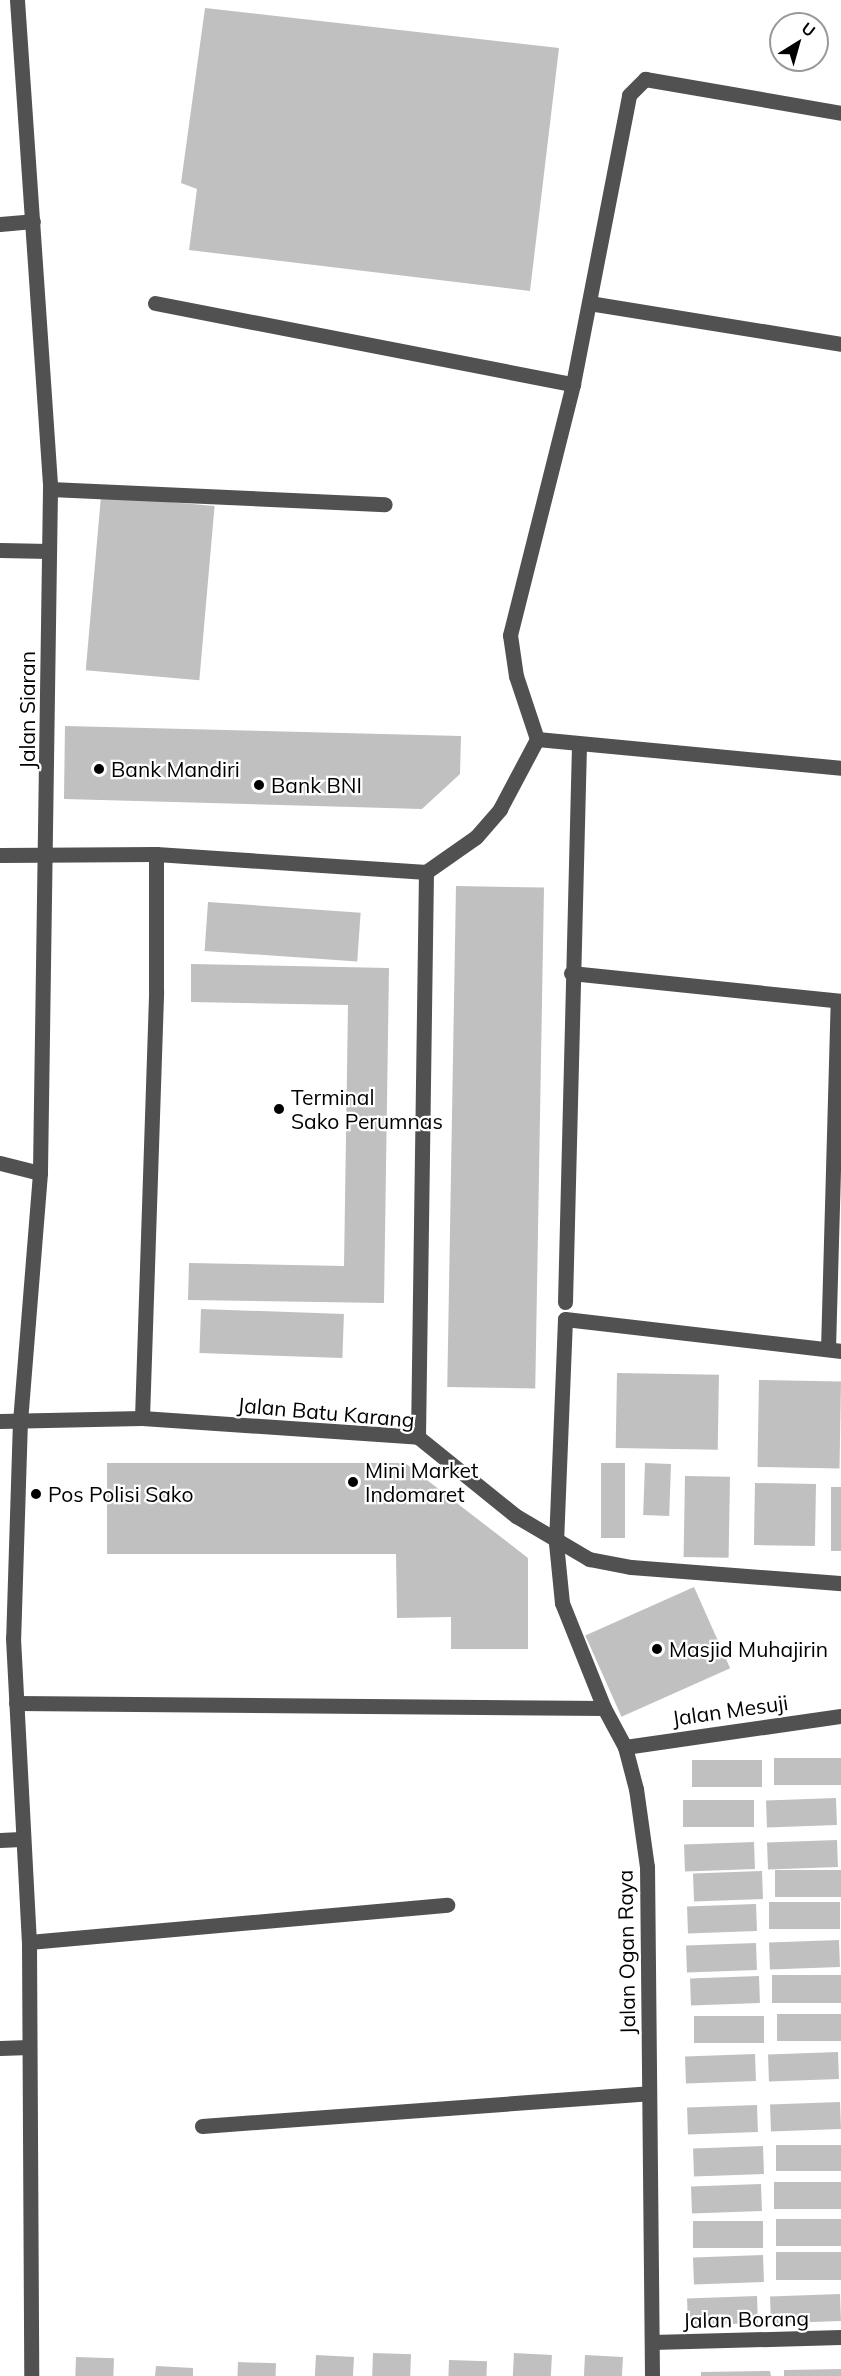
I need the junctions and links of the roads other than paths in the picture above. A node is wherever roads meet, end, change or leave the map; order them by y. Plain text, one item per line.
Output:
1 (17, 0) edge
2 (841, 113) edge
3 (33, 221) junction
4 (0, 224) edge
5 (155, 303) dead end
6 (589, 303) junction
7 (841, 344) edge
8 (573, 384) junction
9 (50, 489) junction
10 (385, 504) dead end
11 (0, 550) edge
12 (49, 551) junction
13 (537, 739) junction
14 (579, 746) junction
15 (841, 768) edge
16 (156, 854) junction
17 (0, 855) edge
18 (47, 855) junction
19 (426, 872) junction
20 (571, 973) junction
21 (839, 1001) edge
22 (0, 1163) edge
23 (40, 1173) junction
24 (565, 1302) dead end
25 (835, 1350) edge
26 (142, 1418) junction
27 (20, 1420) junction
28 (0, 1421) edge
29 (418, 1437) junction
30 (556, 1543) junction
31 (841, 1583) edge
32 (7, 1638) edge
33 (16, 1703) junction
34 (604, 1708) junction
35 (841, 1716) edge
36 (625, 1747) junction
37 (21, 1839) junction
38 (0, 1840) edge
39 (447, 1905) dead end
40 (29, 1942) junction
41 (0, 2048) edge
42 (29, 2048) junction
43 (649, 2093) junction
44 (202, 2126) dead end
45 (841, 2337) edge
46 (652, 2342) junction
47 (31, 2376) edge
48 (652, 2376) edge

1 - 3 street, Jalan Siaran
2 - 6 street
3 - 4 street
3 - 9 street, Jalan Siaran
5 - 8 street
6 - 7 street
6 - 8 street
8 - 13 street
9 - 10 street
9 - 12 street, Jalan Siaran
11 - 12 street
12 - 18 street, Jalan Siaran
13 - 14 street
13 - 19 street
14 - 15 street
14 - 20 street
16 - 18 street
16 - 19 street
16 - 26 street
17 - 18 street
18 - 23 street, Jalan Siaran
19 - 29 street
20 - 21 street
20 - 24 street
21 - 25 street
22 - 23 street
23 - 27 street, Jalan Siaran
25 - 30 street, Jalan Ogan Raya
26 - 27 street, Jalan Batu Karang
26 - 29 street, Jalan Batu Karang
27 - 28 street, Jalan Batu Karang
27 - 32 street, Jalan Siaran
29 - 30 street, Jalan Batu Karang
30 - 31 street, Jalan Batu Karang
30 - 34 street, Jalan Ogan Raya
32 - 33 street, Jalan Siaran
33 - 34 street
33 - 37 street, Jalan Siaran
34 - 36 street, Jalan Ogan Raya
35 - 36 street, Jalan Mesuji
36 - 43 street, Jalan Ogan Raya
37 - 38 street
37 - 40 street, Jalan Siaran
39 - 40 street
40 - 42 street, Jalan Siaran
41 - 42 street
42 - 47 street, Jalan Siaran
43 - 44 street
43 - 46 street, Jalan Ogan Raya
45 - 46 street, Jalan Borang
46 - 48 street, Jalan Ogan Raya

